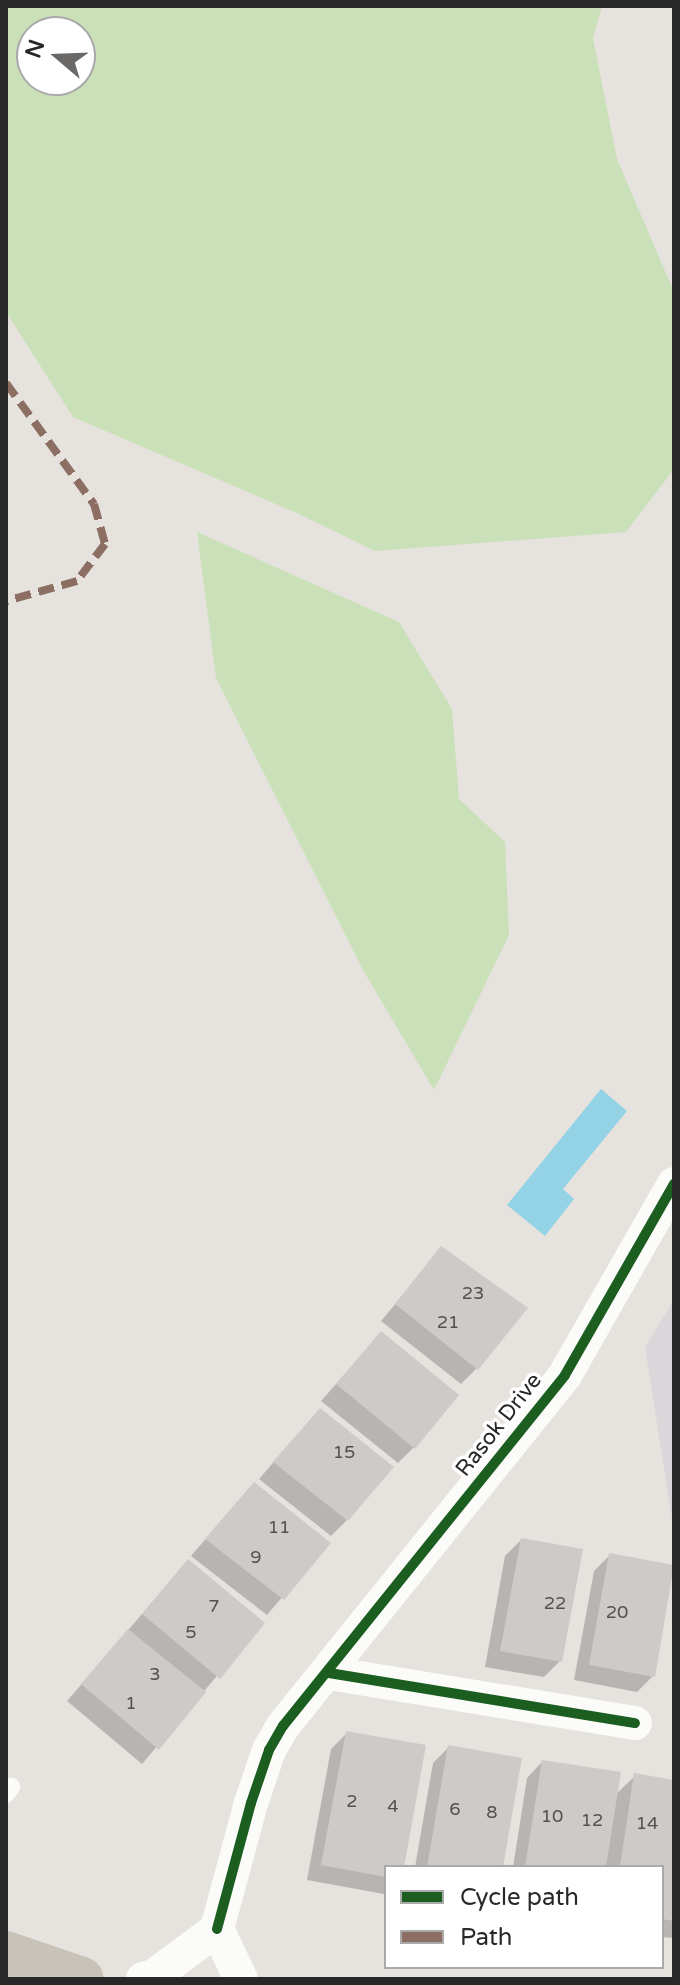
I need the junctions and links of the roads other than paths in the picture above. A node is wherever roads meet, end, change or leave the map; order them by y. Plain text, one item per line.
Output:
1 (674, 1184) edge
2 (329, 1673) junction
3 (635, 1723) dead end
4 (217, 1929) junction
5 (6, 1953) edge
6 (82, 1979) edge
7 (143, 1979) edge
8 (241, 1979) edge

1 - 2 street, Rasok Drive
2 - 3 street
2 - 4 street, Rasok Drive
4 - 7 street
4 - 8 street
5 - 6 main road

